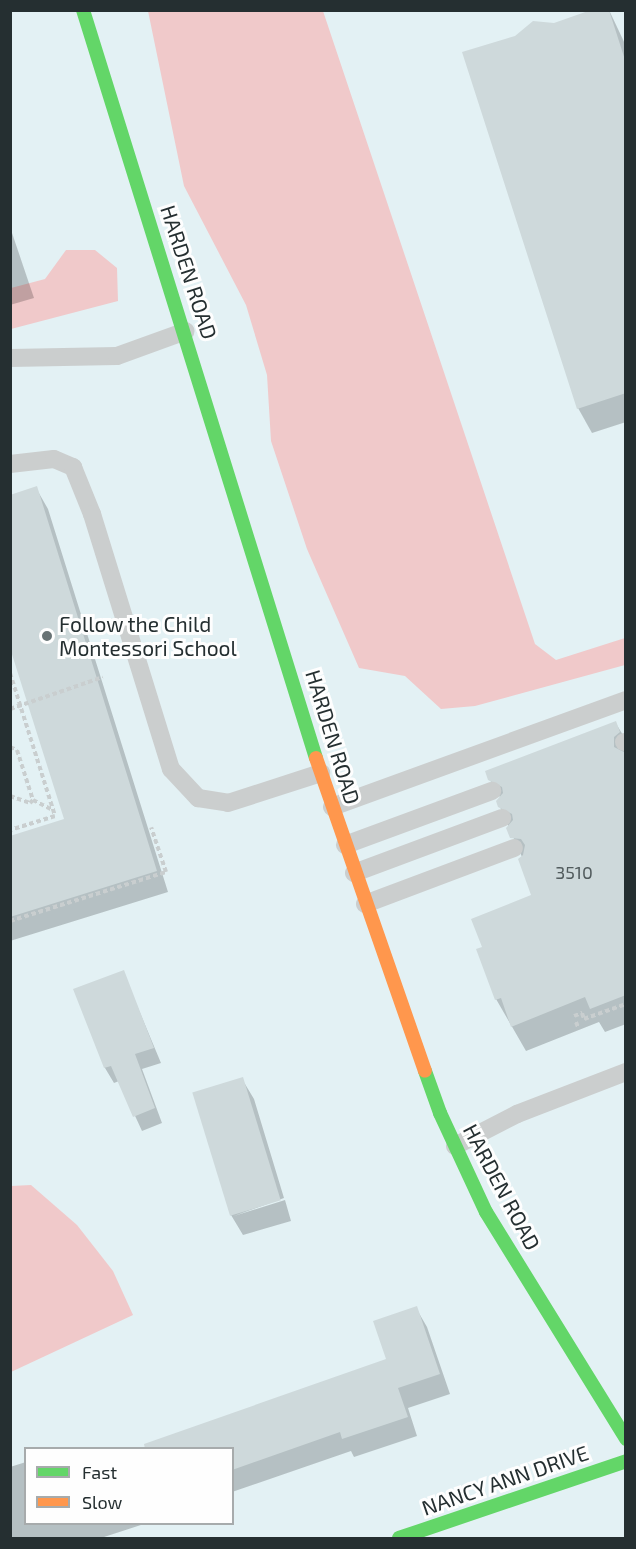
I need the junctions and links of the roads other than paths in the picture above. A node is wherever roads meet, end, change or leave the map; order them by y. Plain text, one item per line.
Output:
1 (83, 10) edge
2 (186, 331) junction
3 (10, 358) edge
4 (10, 464) edge
5 (626, 700) edge
6 (321, 773) junction
7 (492, 791) dead end
8 (332, 807) junction
9 (502, 818) dead end
10 (345, 845) junction
11 (514, 848) dead end
12 (354, 873) junction
13 (365, 904) junction
14 (626, 1072) edge
15 (455, 1146) junction
16 (626, 1439) edge
17 (626, 1461) edge
18 (399, 1539) edge

1 - 2 street, HARDEN ROAD
2 - 3 lane
2 - 6 street, HARDEN ROAD
4 - 6 lane
5 - 8 lane
6 - 8 street, HARDEN ROAD
7 - 10 lane
8 - 10 street, HARDEN ROAD
9 - 12 lane
10 - 12 street, HARDEN ROAD
11 - 13 lane
12 - 13 street, HARDEN ROAD
13 - 15 street, HARDEN ROAD
14 - 15 lane
15 - 16 street, HARDEN ROAD
17 - 18 street, NANCY ANN DRIVE

